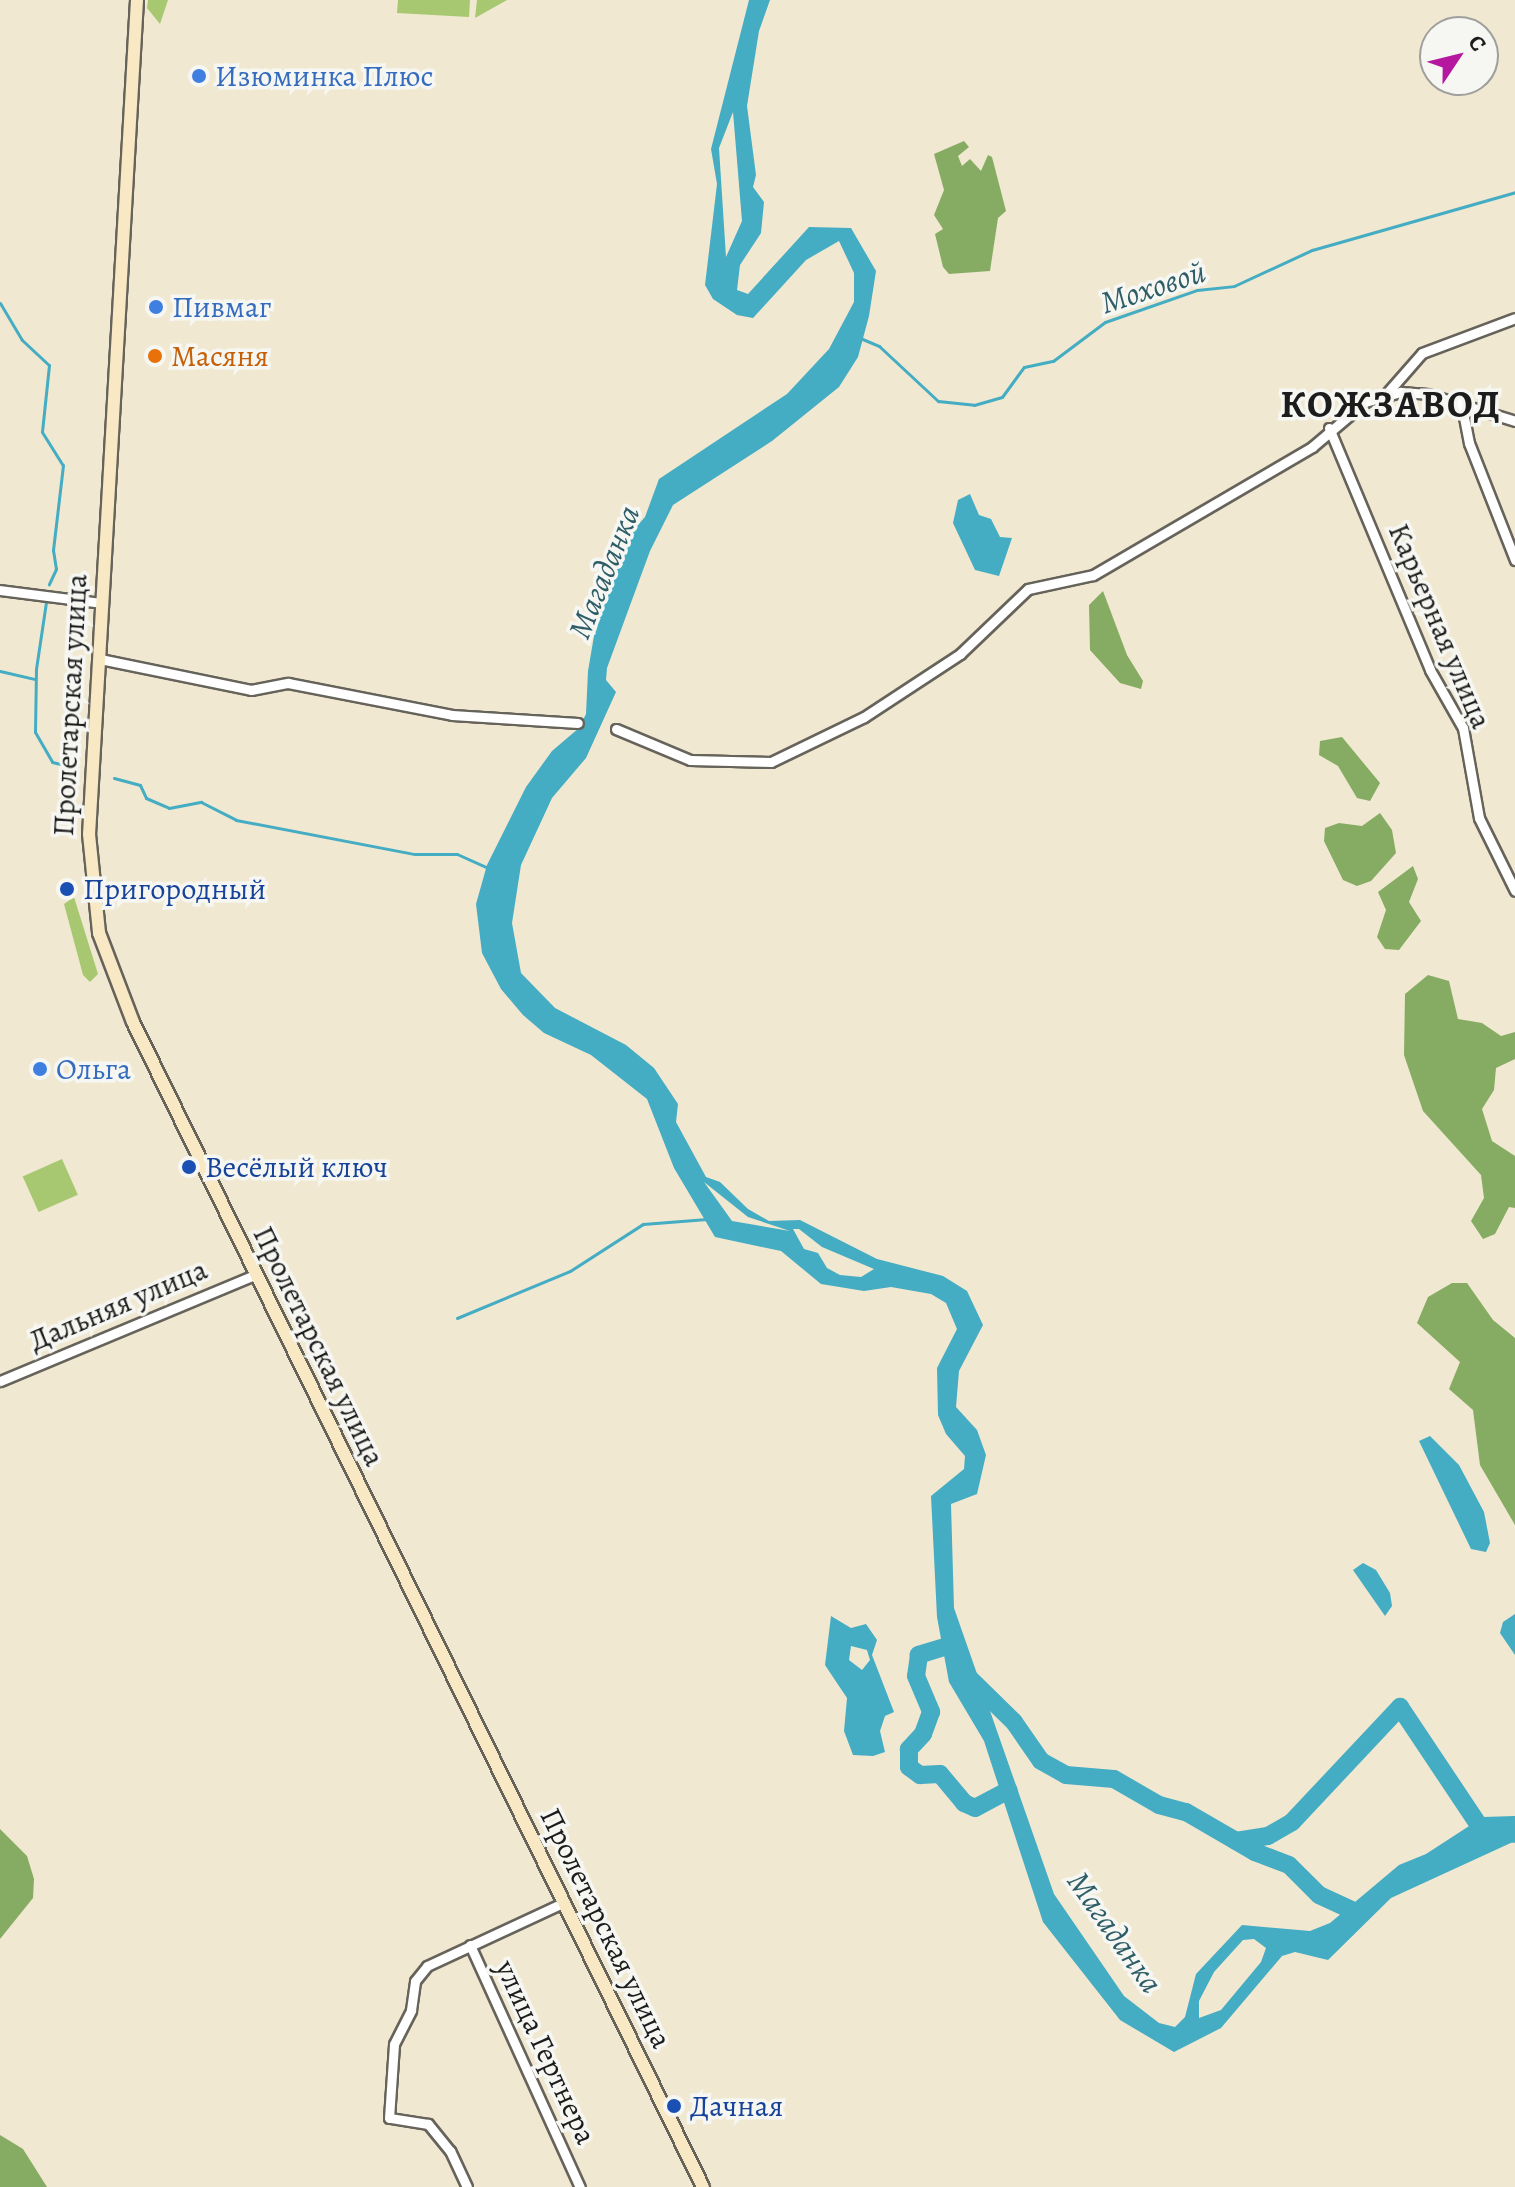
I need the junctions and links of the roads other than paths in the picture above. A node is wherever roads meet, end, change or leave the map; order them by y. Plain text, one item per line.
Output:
1 (137, 0) edge
2 (1515, 318) edge
3 (1387, 394) junction
4 (1461, 402) junction
5 (1515, 421) edge
6 (1329, 428) junction
7 (1515, 560) edge
8 (0, 590) edge
9 (102, 603) junction
10 (100, 659) junction
11 (578, 723) dead end
12 (616, 729) dead end
13 (1515, 891) edge
14 (255, 1275) junction
15 (0, 1381) edge
16 (565, 1902) junction
17 (470, 1945) junction
18 (467, 2187) edge
19 (580, 2187) edge
20 (703, 2187) edge

1 - 9 main road, Пролетарская улица
2 - 3 street
3 - 4 street
3 - 6 street
4 - 5 street
4 - 7 street
6 - 12 street
6 - 13 street, Карьерная улица
8 - 9 street
9 - 10 main road, Пролетарская улица
10 - 11 street
10 - 14 main road, Пролетарская улица
14 - 15 street, Дальняя улица
14 - 16 main road, Пролетарская улица
16 - 17 street, улица Гертнера
16 - 20 main road, Пролетарская улица
17 - 18 street
17 - 19 street, улица Гертнера

